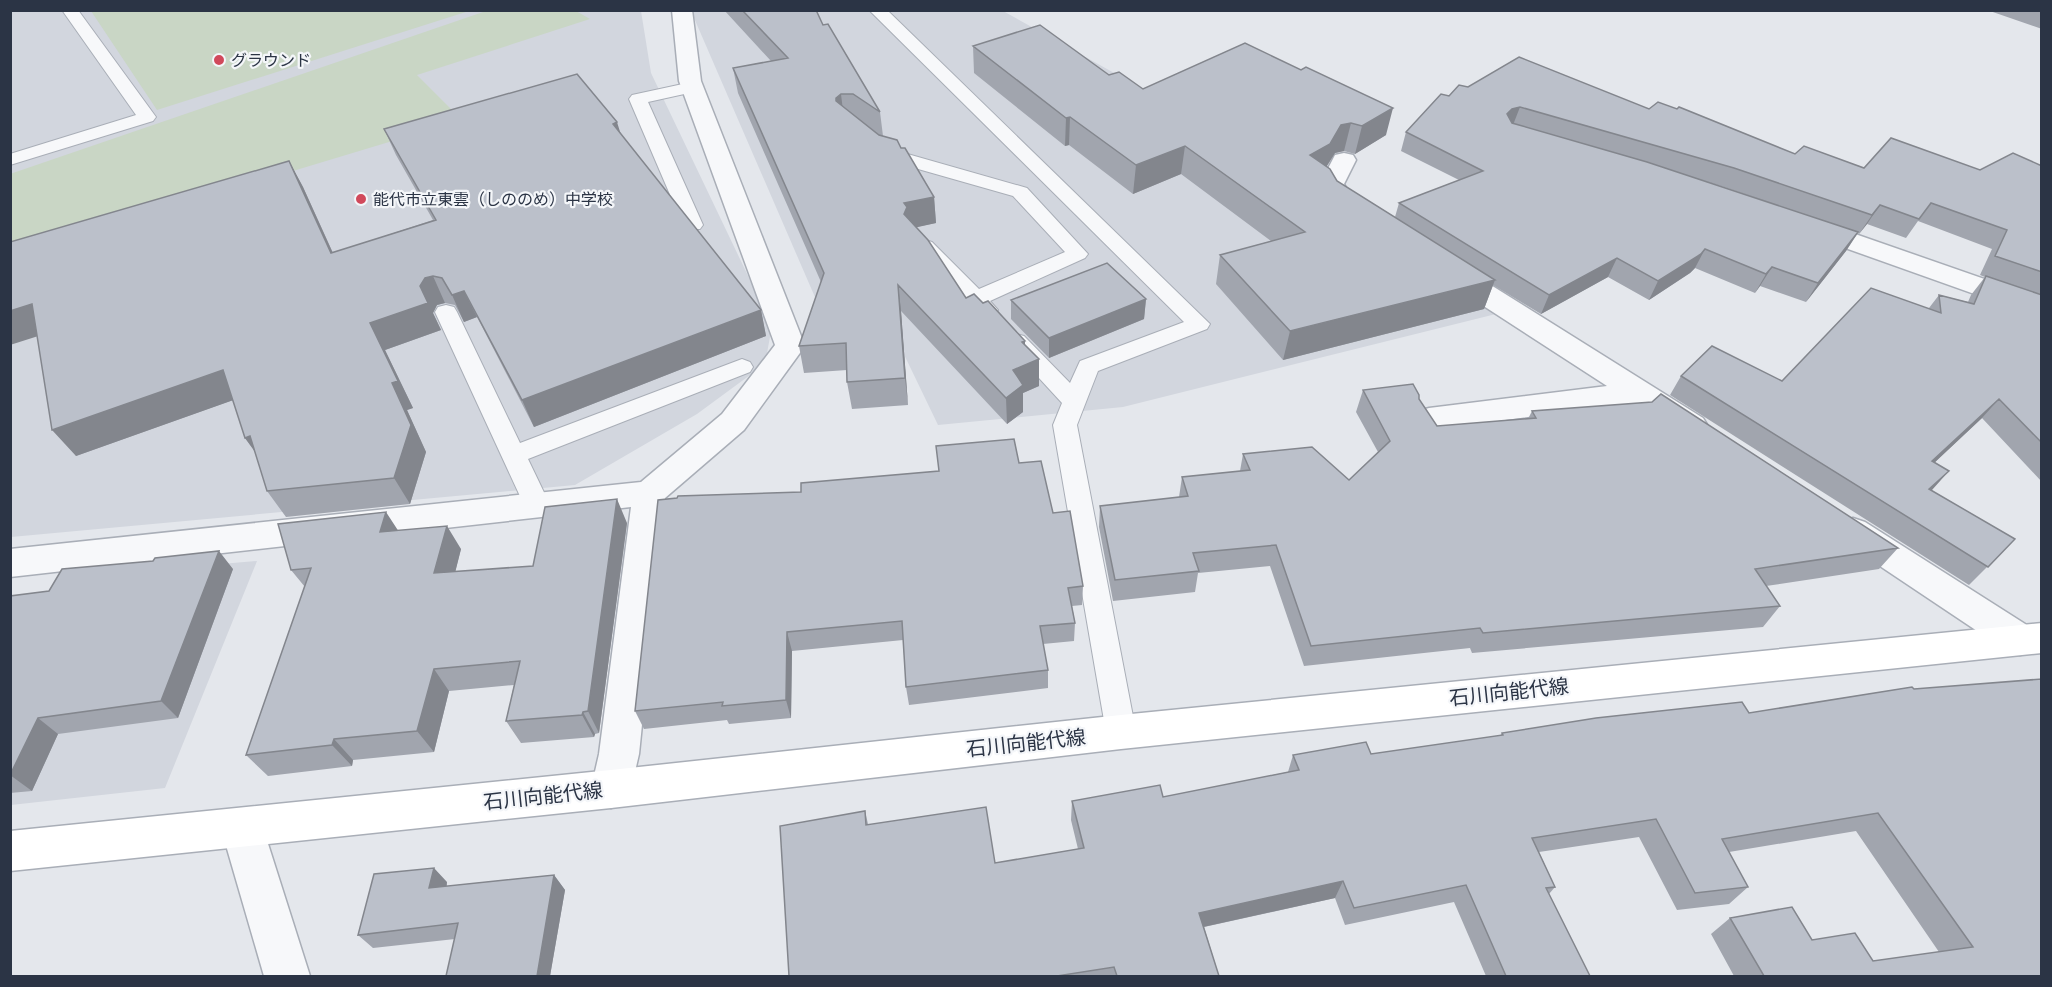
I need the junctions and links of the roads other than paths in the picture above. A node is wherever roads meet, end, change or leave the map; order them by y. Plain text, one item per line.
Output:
1 (70, 10) edge
2 (682, 10) edge
3 (877, 10) edge
4 (692, 87) junction
5 (866, 137) edge
6 (10, 160) edge
7 (1344, 160) edge
8 (1790, 220) edge
9 (693, 225) edge
10 (1381, 228) edge
11 (918, 239) edge
12 (1431, 260) edge
13 (976, 299) junction
14 (2042, 309) edge
15 (446, 312) edge
16 (742, 367) dead end
17 (1639, 392) junction
18 (1074, 402) junction
19 (1429, 419) edge
20 (1719, 444) edge
21 (514, 455) junction
22 (649, 493) junction
23 (538, 507) junction
24 (1829, 516) edge
25 (10, 563) edge
26 (2031, 639) edge
27 (1121, 732) junction
28 (611, 789) junction
29 (242, 828) junction
30 (10, 851) edge
31 (287, 976) edge

1 - 6 lane
2 - 4 street
3 - 18 lane
4 - 9 lane
4 - 22 street
5 - 13 lane
7 - 10 street
8 - 14 street
11 - 13 lane
12 - 17 street
13 - 18 lane
15 - 21 lane
16 - 21 lane
17 - 19 street
17 - 20 street
18 - 27 lane
21 - 23 lane
22 - 23 street
22 - 28 street
23 - 25 street
24 - 26 street
26 - 27 main road, 石川向能代線
27 - 28 main road, 石川向能代線
28 - 29 main road, 石川向能代線
29 - 30 main road, 石川向能代線
29 - 31 street

